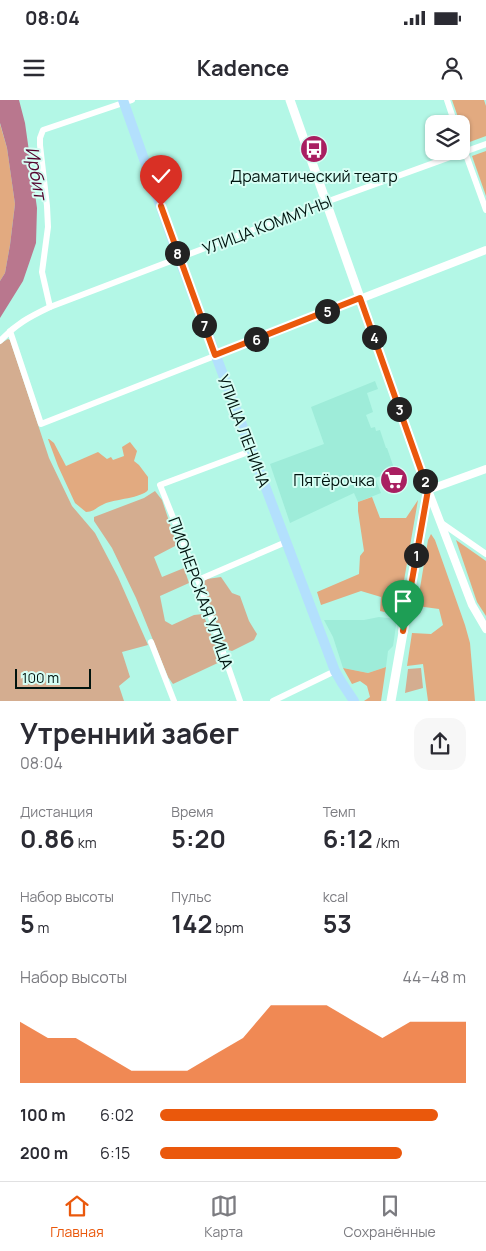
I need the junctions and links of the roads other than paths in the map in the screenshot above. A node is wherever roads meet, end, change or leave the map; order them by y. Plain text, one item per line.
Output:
1 (290, 100) edge
2 (447, 100) edge
3 (126, 101) edge
4 (452, 115) edge
5 (486, 144) edge
6 (470, 149) edge
7 (440, 160) edge
8 (468, 160) edge
9 (326, 202) junction
10 (486, 210) edge
11 (486, 250) edge
12 (179, 258) junction
13 (360, 298) junction
14 (50, 307) junction
15 (10, 331) junction
16 (0, 342) edge
17 (215, 355) junction
18 (251, 451) junction
19 (486, 469) edge
20 (428, 490) junction
21 (440, 522) junction
22 (286, 542) junction
23 (485, 551) edge
24 (198, 580) junction
25 (486, 629) edge
26 (151, 642) dead end
27 (335, 671) junction
28 (174, 701) edge
29 (240, 701) edge
30 (273, 701) edge
31 (354, 701) edge
32 (391, 701) edge

1 - 9 main road
2 - 4 street
3 - 12 main road, УЛИЦА ЛЕНИНА
3 - 14 street
5 - 6 street, УЛИЦА КОММУНЫ
7 - 9 street, УЛИЦА КОММУНЫ
8 - 10 street
9 - 12 street, УЛИЦА КОММУНЫ
9 - 13 main road
11 - 13 street
12 - 14 street, УЛИЦА КОММУНЫ
12 - 17 main road, УЛИЦА ЛЕНИНА
13 - 17 street
13 - 20 main road
14 - 15 street, УЛИЦА КОММУНЫ
15 - 16 street, УЛИЦА КОММУНЫ
15 - 17 street
17 - 18 main road, УЛИЦА ЛЕНИНА
18 - 22 main road, УЛИЦА ЛЕНИНА
18 - 24 street, ПИОНЕРСКАЯ УЛИЦА
19 - 20 street
20 - 21 street
20 - 32 main road
21 - 23 street
21 - 25 street
22 - 24 street
22 - 27 main road, УЛИЦА ЛЕНИНА
24 - 29 street, ПИОНЕРСКАЯ УЛИЦА
26 - 28 street
27 - 30 street
27 - 31 main road, УЛИЦА ЛЕНИНА

